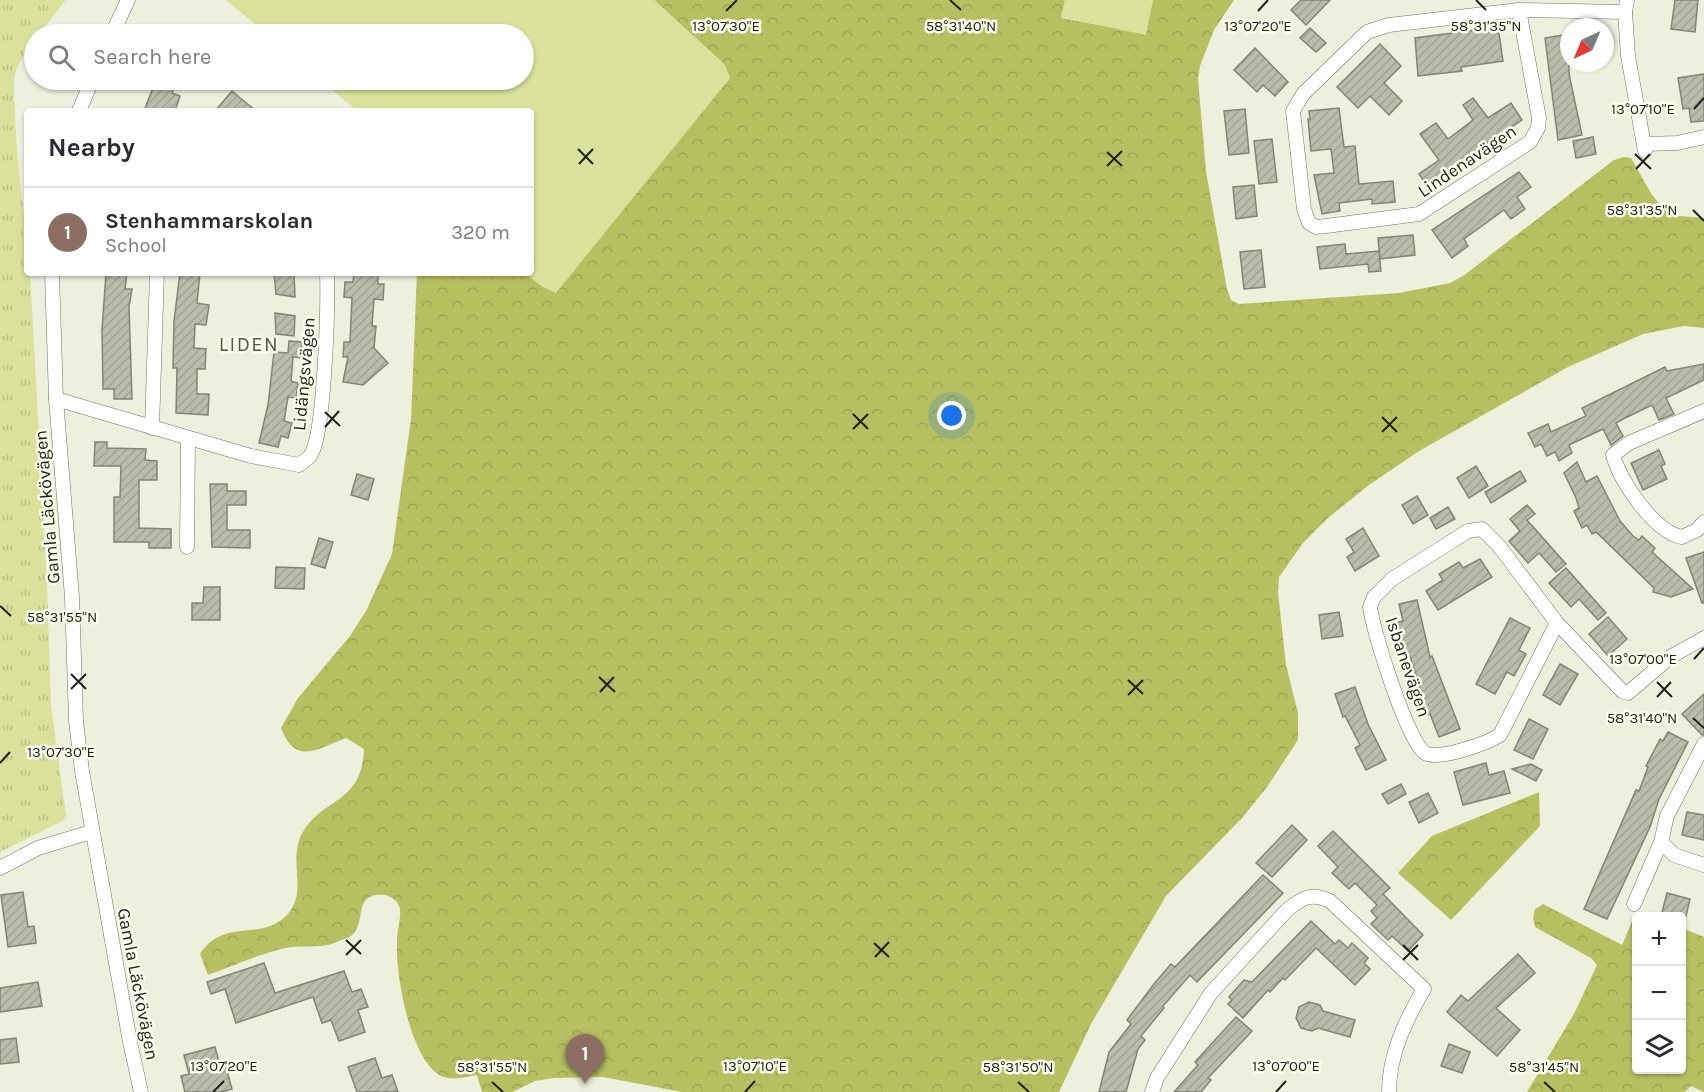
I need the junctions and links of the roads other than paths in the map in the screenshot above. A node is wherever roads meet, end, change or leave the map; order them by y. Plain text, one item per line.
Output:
1 (128, 0) edge
2 (1626, 6) edge
3 (1519, 10) junction
4 (117, 24) edge
5 (88, 90) edge
6 (80, 108) edge
7 (1704, 137) edge
8 (52, 276) edge
9 (157, 276) edge
10 (327, 276) edge
11 (56, 399) junction
12 (1704, 411) edge
13 (152, 428) junction
14 (188, 438) junction
15 (1704, 522) edge
16 (187, 547) dead end
17 (1557, 623) junction
18 (1704, 638) edge
19 (1704, 744) edge
20 (91, 832) junction
21 (1661, 842) junction
22 (1704, 865) edge
23 (0, 868) edge
24 (1634, 904) dead end
25 (141, 1092) edge
26 (1152, 1092) edge
27 (1389, 1092) edge

1 - 4 street
2 - 3 street, Lindenavägen
2 - 7 street
3 - 3 street, Lindenavägen
5 - 6 street
8 - 11 street, Gamla Läckövägen
9 - 13 street
10 - 14 street, Lidängsvägen
11 - 13 street, Lidängsvägen
11 - 20 street, Gamla Läckövägen
12 - 15 street
13 - 14 street, Lidängsvägen
14 - 16 street
17 - 17 street, Isbanevägen
17 - 18 street, Isbanevägen
19 - 21 street
20 - 23 street
20 - 25 street, Gamla Läckövägen
21 - 22 street
21 - 24 street
26 - 27 street

